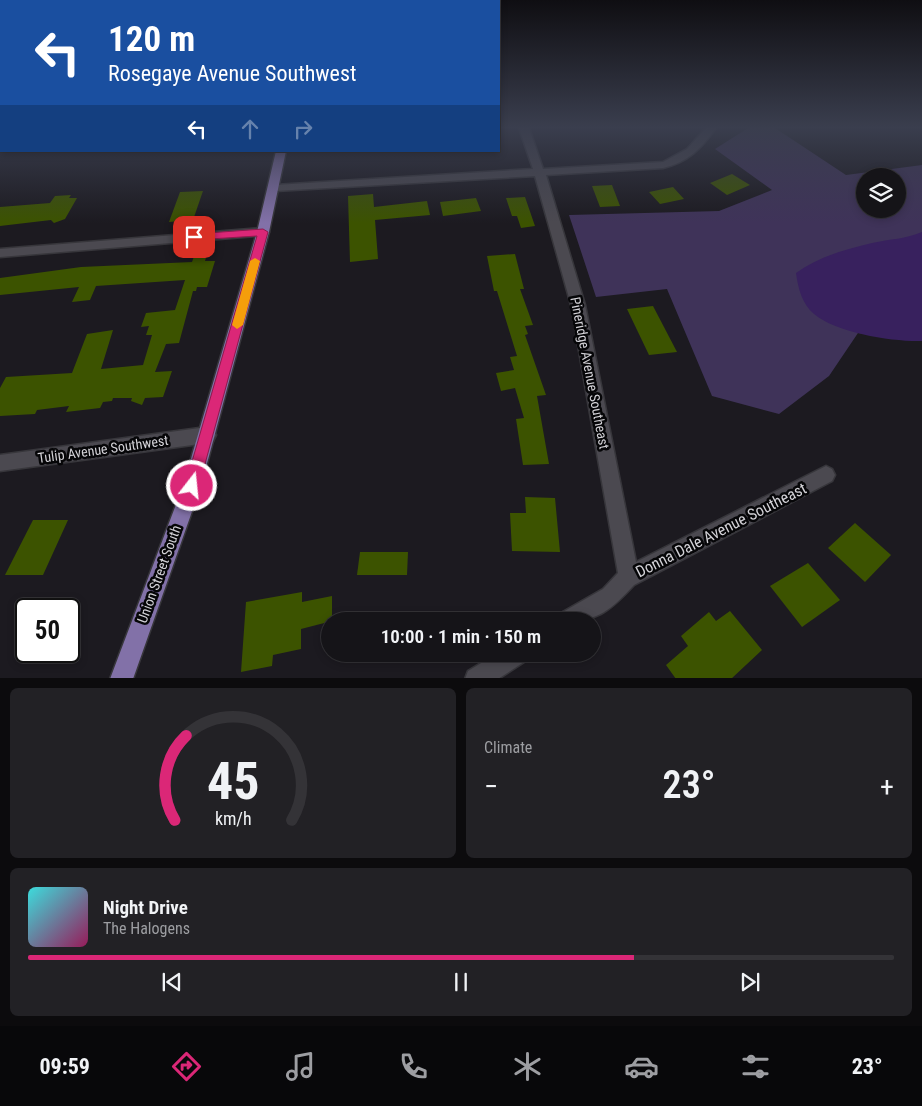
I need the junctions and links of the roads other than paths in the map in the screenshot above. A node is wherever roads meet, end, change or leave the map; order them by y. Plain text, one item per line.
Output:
1 (280, 160) edge
2 (536, 160) edge
3 (681, 160) edge
4 (540, 172) junction
5 (275, 188) junction
6 (263, 232) junction
7 (0, 253) edge
8 (207, 434) junction
9 (0, 463) edge
10 (826, 475) dead end
11 (629, 577) junction
12 (584, 612) edge
13 (503, 662) edge
14 (121, 678) edge
15 (476, 678) edge

1 - 5 main road, Union Street South
2 - 4 street, Pineridge Avenue Southeast
3 - 4 street
4 - 5 street
4 - 11 street, Pineridge Avenue Southeast
5 - 6 main road, Union Street South
6 - 7 street
6 - 8 main road, Union Street South
8 - 9 street, Tulip Avenue Southwest
8 - 14 main road, Union Street South
10 - 11 street, Donna Dale Avenue Southeast
11 - 12 street, Donna Dale Avenue Southeast
13 - 15 street

